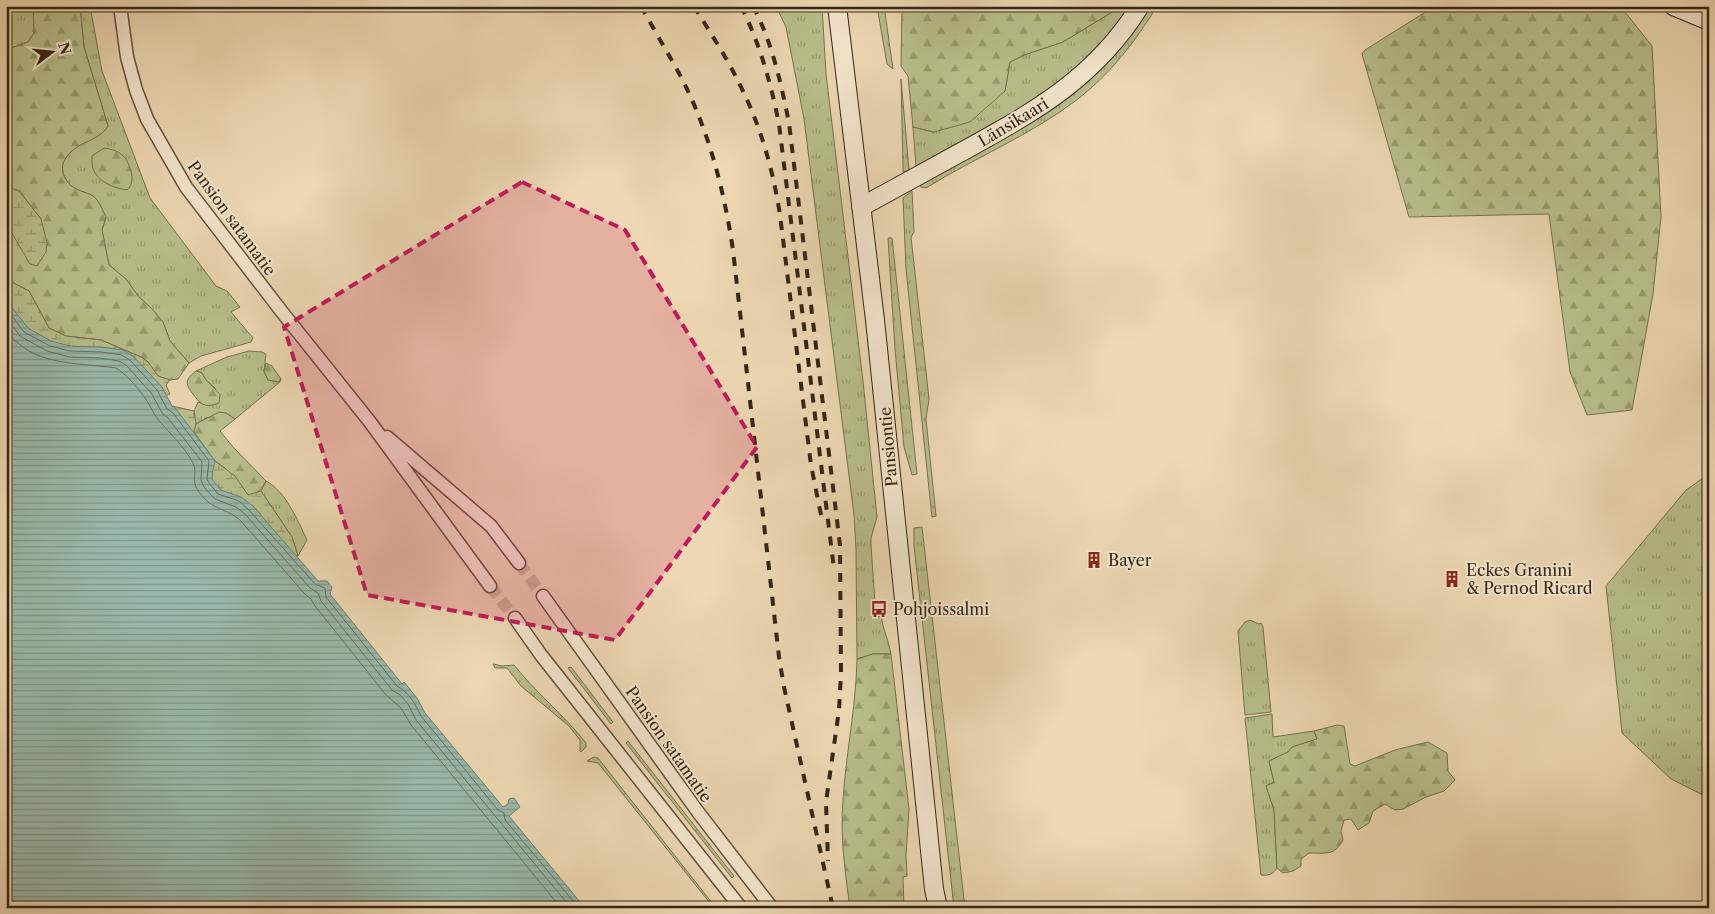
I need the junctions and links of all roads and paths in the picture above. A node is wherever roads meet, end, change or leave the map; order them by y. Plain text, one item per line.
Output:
1 (120, 6) edge
2 (837, 6) edge
3 (1140, 6) edge
4 (1673, 6) edge
5 (1709, 21) edge
6 (861, 207) junction
7 (370, 422) junction
8 (519, 563) tunnel mouth
9 (490, 586) tunnel mouth
10 (543, 596) tunnel mouth
11 (515, 618) tunnel mouth
12 (934, 889) junction
13 (740, 908) edge
14 (772, 908) edge
15 (932, 908) edge
16 (938, 908) edge

1 - 7 street, Pansion satamatie
2 - 6 street, Pansiontie
3 - 6 street, Länsikaari
4 - 5 street
6 - 12 street, Pansiontie
7 - 8 street, Pansion satamatie
7 - 9 street, Pansion satamatie
10 - 14 street, Pansion satamatie
11 - 13 street
12 - 15 street, Pansiontie
12 - 16 street, Pansiontie

